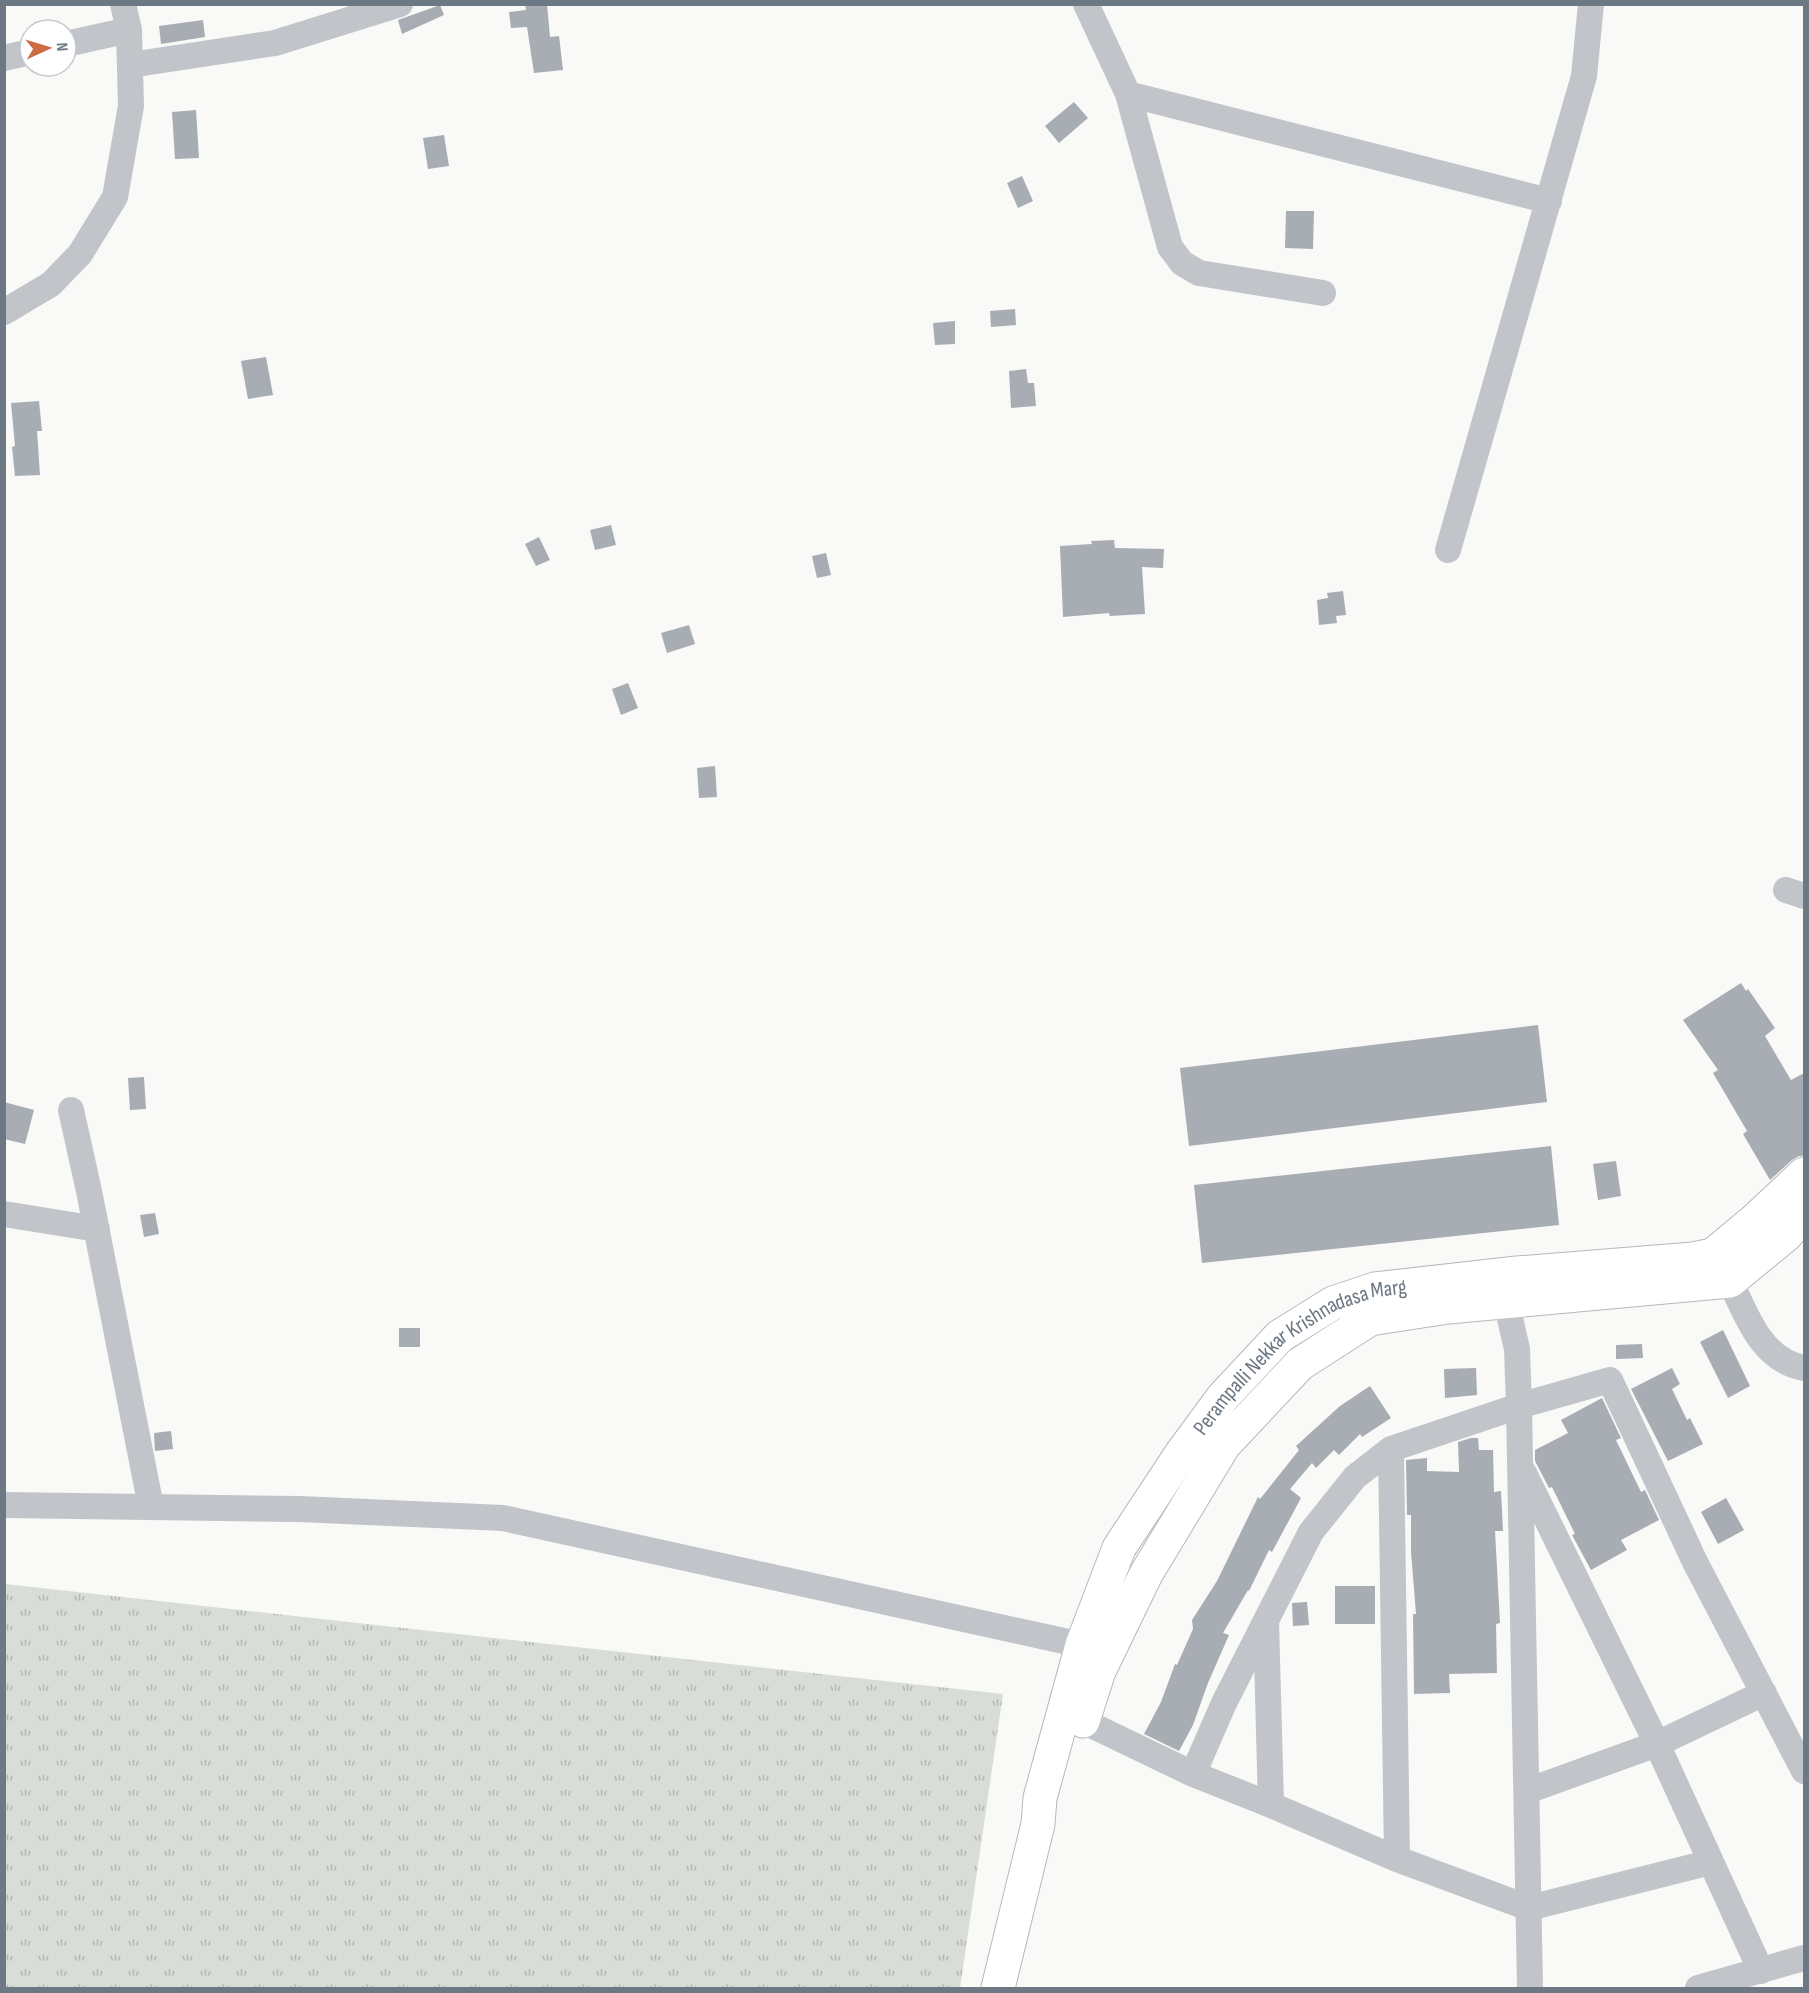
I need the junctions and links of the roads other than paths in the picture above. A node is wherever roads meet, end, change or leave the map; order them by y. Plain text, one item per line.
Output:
1 (123, 4) edge
2 (400, 4) edge
3 (1086, 4) edge
4 (1592, 4) edge
5 (129, 30) junction
6 (78, 41) edge
7 (130, 65) junction
8 (1128, 94) junction
9 (1549, 201) junction
10 (1323, 293) dead end
11 (4, 312) edge
12 (1448, 550) dead end
13 (71, 1110) dead end
14 (1804, 1174) edge
15 (4, 1214) edge
16 (1804, 1214) edge
17 (97, 1229) junction
18 (1730, 1281) junction
19 (1506, 1301) junction
20 (1804, 1368) edge
21 (1519, 1406) junction
22 (1391, 1449) junction
23 (1520, 1464) junction
24 (4, 1505) edge
25 (151, 1507) junction
26 (1266, 1617) junction
27 (1082, 1645) junction
28 (1764, 1693) junction
29 (1083, 1721) junction
30 (1657, 1744) junction
31 (1804, 1771) edge
32 (1193, 1774) junction
33 (1527, 1791) junction
34 (1271, 1805) junction
35 (1038, 1824) junction
36 (1397, 1859) junction
37 (1711, 1862) junction
38 (1529, 1908) junction
39 (1804, 1958) edge
40 (1761, 1971) junction
41 (998, 1989) edge
42 (1530, 1989) edge
43 (1698, 1989) edge

1 - 5 street
2 - 7 street
3 - 8 street
4 - 9 street
5 - 6 street
5 - 7 street
7 - 11 street
8 - 9 street
8 - 10 street
9 - 12 street
13 - 17 street
14 - 27 main road, Perampalli Nekkar Krishnadasa Marg
15 - 17 street
16 - 18 main road
17 - 25 street
18 - 19 main road, Perampalli Nekkar Krishnadasa Marg
18 - 20 street
19 - 21 street
19 - 29 main road, Perampalli Nekkar Krishnadasa Marg
21 - 22 street
21 - 23 street
21 - 28 street
22 - 26 street
22 - 36 street
23 - 30 street
23 - 33 street
24 - 25 street
25 - 27 street
26 - 32 street
26 - 34 street
27 - 35 main road, Perampalli Nekkar Krishnadasa Marg
28 - 30 street
28 - 31 street
29 - 32 street
29 - 35 main road, Perampalli Nekkar Krishnadasa Marg
30 - 33 street
30 - 37 street
32 - 34 street
33 - 38 street
34 - 36 street
35 - 41 main road, Perampalli Nekkar Krishnadasa Marg
36 - 38 street
37 - 38 street
37 - 40 street
38 - 42 street
39 - 40 street
40 - 43 street

